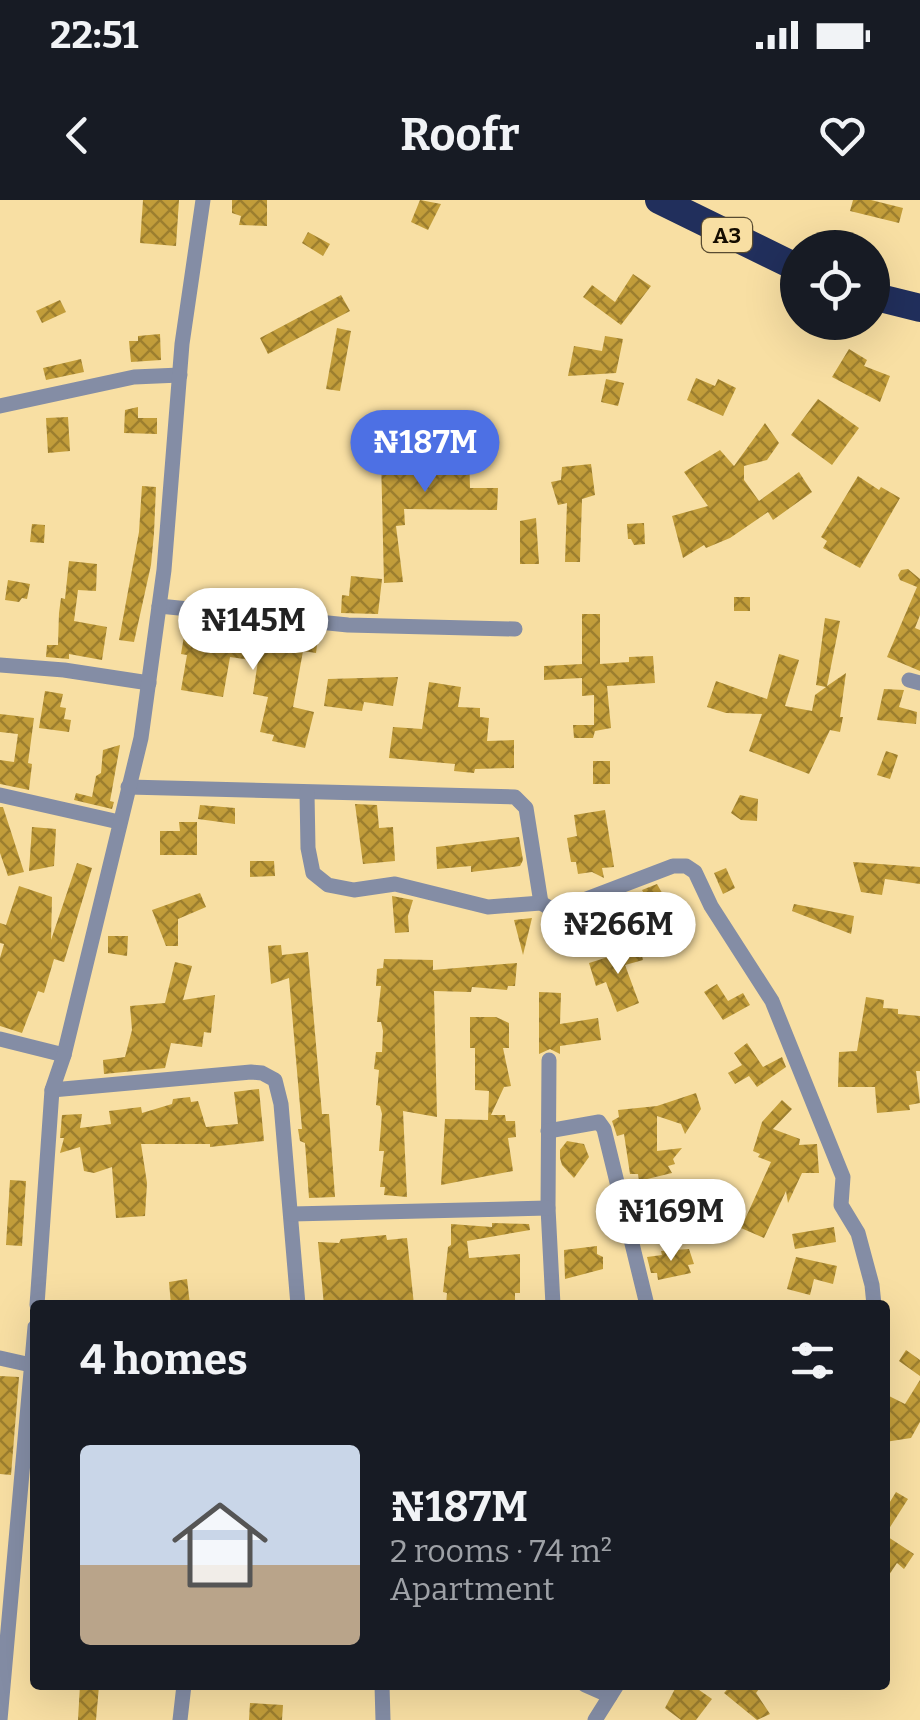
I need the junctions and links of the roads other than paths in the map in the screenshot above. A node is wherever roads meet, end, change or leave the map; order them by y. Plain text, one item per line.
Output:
1 (203, 200) edge
2 (658, 200) edge
3 (780, 259) edge
4 (890, 300) edge
5 (920, 308) edge
6 (180, 375) junction
7 (0, 406) edge
8 (159, 606) junction
9 (515, 629) dead end
10 (0, 665) edge
11 (149, 683) junction
12 (128, 787) junction
13 (307, 793) junction
14 (0, 794) edge
15 (119, 822) junction
16 (541, 903) junction
17 (0, 1039) edge
18 (64, 1055) junction
19 (549, 1060) dead end
20 (52, 1090) junction
21 (548, 1131) junction
22 (548, 1208) junction
23 (291, 1214) junction
24 (37, 1300) edge
25 (298, 1300) edge
26 (553, 1300) edge
27 (646, 1300) edge
28 (874, 1300) edge
29 (0, 1358) edge
30 (30, 1365) edge
31 (30, 1396) edge
32 (27, 1488) edge
33 (3, 1648) edge
34 (183, 1690) edge
35 (382, 1690) edge
36 (614, 1691) edge
37 (0, 1720) edge
38 (180, 1720) edge
39 (383, 1720) edge
40 (595, 1720) edge

1 - 6 street
2 - 3 highway, A3
4 - 5 highway
6 - 7 street
6 - 8 street
8 - 9 street
8 - 11 street
10 - 11 street
11 - 12 street
12 - 13 street
12 - 15 street
13 - 16 street
13 - 16 street
14 - 15 street
15 - 18 street
16 - 28 street
17 - 18 street
18 - 20 street
19 - 21 street
20 - 23 street
20 - 24 street
21 - 22 street
21 - 27 street
22 - 23 street
22 - 26 street
23 - 25 street
29 - 30 street
31 - 32 street
32 - 33 street
33 - 37 street
34 - 38 street
35 - 39 street
36 - 40 street

